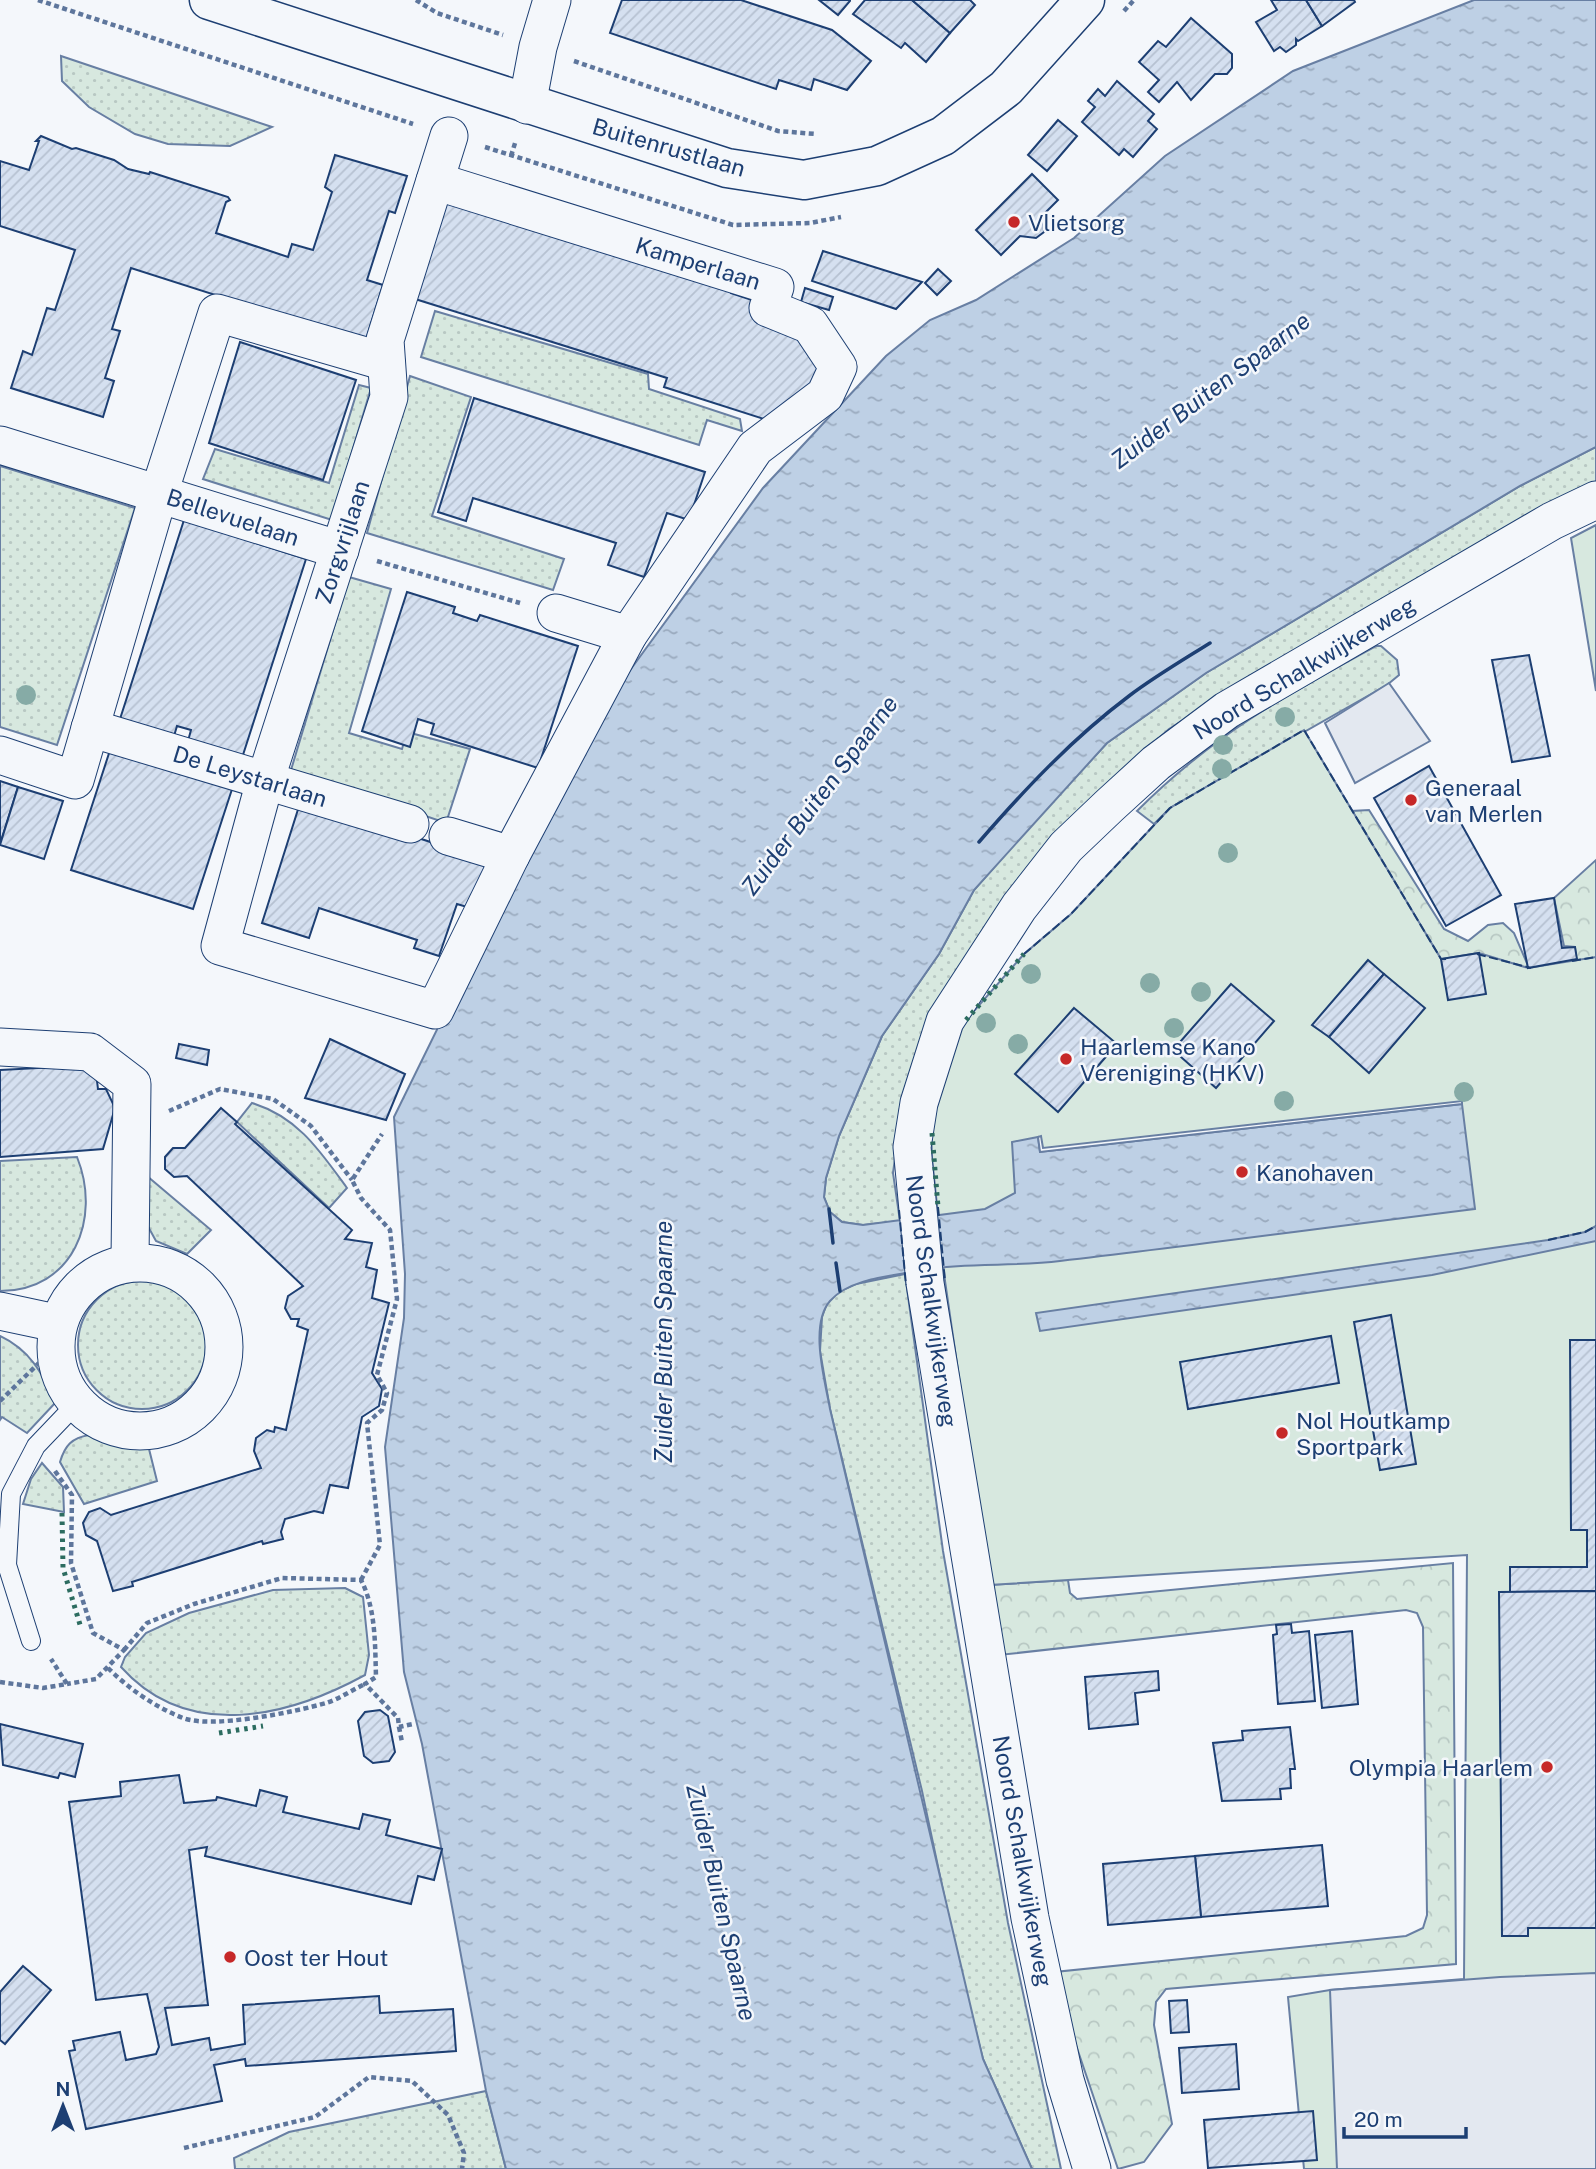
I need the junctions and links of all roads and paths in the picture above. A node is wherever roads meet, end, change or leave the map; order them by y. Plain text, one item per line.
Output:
1 (209, 0) edge
2 (416, 0) edge
3 (552, 0) edge
4 (1085, 0) edge
5 (538, 47) junction
6 (527, 104) junction
7 (829, 132) dead end
8 (449, 136) dead end
9 (435, 181) junction
10 (386, 362) junction
11 (0, 445) edge
12 (159, 493) junction
13 (1596, 500) edge
14 (340, 550) junction
15 (507, 598) dead end
16 (556, 614) dead end
17 (628, 635) junction
18 (90, 728) junction
19 (0, 755) edge
20 (265, 781) junction
21 (410, 824) dead end
22 (448, 836) dead end
23 (510, 855) junction
24 (0, 1047) edge
25 (131, 1127) junction
26 (382, 1134) dead end
27 (352, 1180) junction
28 (130, 1260) junction
29 (0, 1311) edge
30 (56, 1334) junction
31 (0, 1401) edge
32 (78, 1402) junction
33 (36, 1446) junction
34 (361, 1580) junction
35 (31, 1641) joint
36 (124, 1650) junction
37 (107, 1667) junction
38 (0, 1682) edge
39 (67, 1684) junction
40 (365, 1684) junction
41 (413, 1724) dead end
42 (399, 1727) junction
43 (402, 1742) dead end
44 (184, 2148) dead end
45 (462, 2169) edge
46 (1093, 2169) edge

1 - 6 main road
2 - 5 path
3 - 5 street
4 - 6 main road, Buitenrustlaan
5 - 6 street
5 - 7 path
8 - 9 street, Zorgvrijlaan
9 - 10 street, Zorgvrijlaan
9 - 17 street, Kamperlaan
10 - 12 street
10 - 14 street, Zorgvrijlaan
11 - 12 street, Bellevuelaan
12 - 14 street, Bellevuelaan
12 - 18 street
13 - 46 street, Noord Schalkwijkerweg
14 - 15 path
14 - 20 street, Zorgvrijlaan
16 - 17 street
17 - 23 street
18 - 19 street
18 - 20 street, De Leystarlaan
20 - 21 street, De Leystarlaan
20 - 23 street, Zorgvrijlaan
22 - 23 street
24 - 25 street
25 - 27 path
25 - 28 street
26 - 27 path
27 - 34 path
28 - 30 street
28 - 32 street
29 - 30 street
30 - 31 path
30 - 32 street
32 - 33 lane
33 - 35 lane
33 - 36 path
34 - 36 path
34 - 40 path
35 - 39 path
36 - 37 path
37 - 39 path
37 - 40 path
38 - 39 path
40 - 42 path
41 - 42 path
42 - 43 path
44 - 45 path

